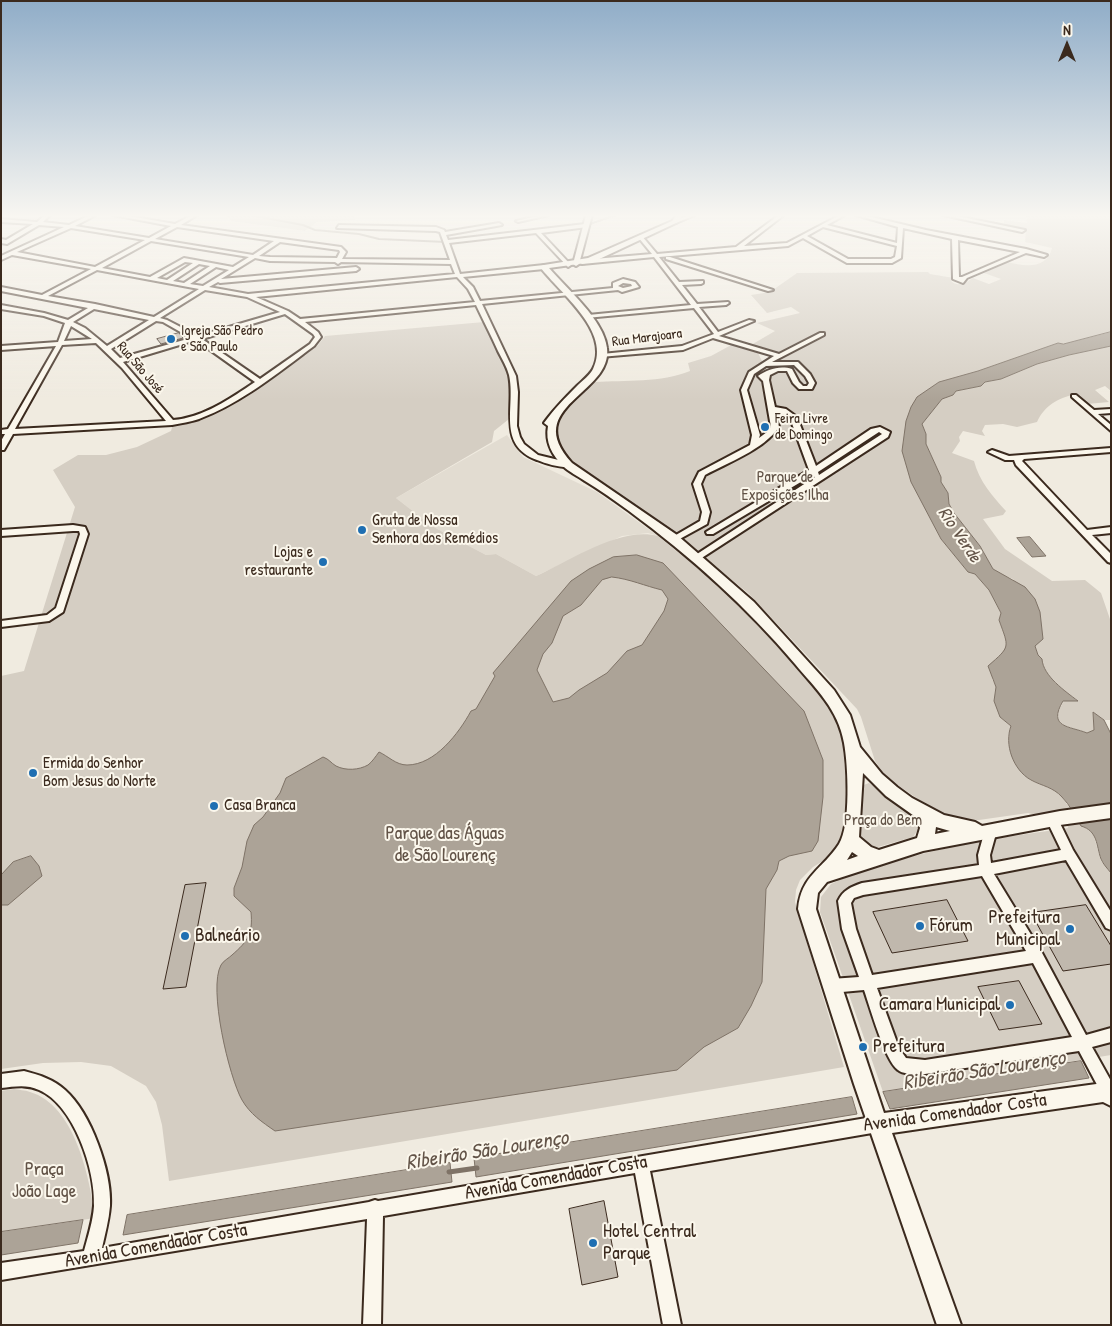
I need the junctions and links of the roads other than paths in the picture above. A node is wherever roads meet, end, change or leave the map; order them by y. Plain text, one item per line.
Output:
1 (80, 277) edge
2 (146, 277) edge
3 (176, 277) edge
4 (197, 277) edge
5 (223, 277) edge
6 (254, 277) edge
7 (358, 277) edge
8 (438, 277) edge
9 (460, 277) edge
10 (552, 277) edge
11 (674, 277) edge
12 (726, 277) edge
13 (956, 277) edge
14 (968, 277) edge
15 (152, 278) joint
16 (169, 281) junction
17 (216, 281) junction
18 (701, 282) dead end
19 (186, 284) junction
20 (360, 284) junction
21 (679, 284) junction
22 (206, 288) junction
23 (1, 289) edge
24 (617, 289) dead end
25 (770, 290) dead end
26 (566, 294) junction
27 (248, 296) junction
28 (43, 297) junction
29 (726, 303) dead end
30 (478, 304) junction
31 (696, 305) junction
32 (96, 306) junction
33 (2, 309) edge
34 (286, 312) junction
35 (588, 317) junction
36 (156, 318) junction
37 (300, 321) junction
38 (69, 322) junction
39 (751, 322) dead end
40 (81, 329) junction
41 (64, 333) junction
42 (822, 334) dead end
43 (715, 335) junction
44 (198, 338) junction
45 (96, 341) junction
46 (60, 344) junction
47 (1, 348) edge
48 (107, 349) junction
49 (758, 351) junction
50 (602, 356) junction
51 (780, 356) junction
52 (118, 361) junction
53 (765, 364) junction
54 (751, 373) junction
55 (766, 380) junction
56 (259, 382) junction
57 (1074, 396) dead end
58 (771, 408) junction
59 (1111, 411) edge
60 (1093, 412) junction
61 (555, 416) junction
62 (172, 423) junction
63 (1111, 429) edge
64 (1, 432) edge
65 (11, 432) junction
66 (753, 446) junction
67 (1, 448) edge
68 (1111, 450) edge
69 (992, 452) dead end
70 (1022, 457) junction
71 (554, 463) junction
72 (568, 464) junction
73 (814, 475) junction
74 (606, 492) junction
75 (1111, 530) edge
76 (710, 532) dead end
77 (1, 533) edge
78 (1085, 533) junction
79 (673, 540) junction
80 (697, 558) junction
81 (1111, 560) edge
82 (1, 624) edge
83 (854, 750) junction
84 (883, 784) junction
85 (855, 788) junction
86 (1111, 811) edge
87 (922, 812) junction
88 (1056, 818) junction
89 (991, 830) junction
90 (850, 840) junction
91 (923, 844) junction
92 (1069, 854) junction
93 (877, 857) junction
94 (985, 870) junction
95 (823, 875) junction
96 (1111, 924) edge
97 (1036, 956) junction
98 (868, 983) junction
99 (831, 986) junction
100 (1111, 1035) edge
101 (1082, 1043) junction
102 (4, 1079) edge
103 (1110, 1092) edge
104 (878, 1124) junction
105 (640, 1164) junction
106 (375, 1208) junction
107 (91, 1258) junction
108 (1, 1272) edge
109 (372, 1325) edge
110 (672, 1325) edge
111 (949, 1325) edge

1 - 28 street
2 - 15 street
3 - 16 street
4 - 19 street
5 - 17 street
6 - 17 street
7 - 20 street
8 - 20 street
9 - 30 street
10 - 26 main road
11 - 21 street
12 - 25 street
13 - 14 street
15 - 16 street
16 - 19 street
17 - 22 street
18 - 21 street
19 - 22 street
20 - 27 street
21 - 31 street
22 - 27 street
22 - 36 street
23 - 28 street
24 - 26 street
26 - 30 street
26 - 35 main road
27 - 34 street
28 - 32 street
29 - 31 street
30 - 37 street
30 - 71 street
31 - 35 street
31 - 43 street
32 - 36 street
32 - 38 street
33 - 38 street, Rua São José
34 - 37 street
34 - 44 street
35 - 50 main road
36 - 44 street
36 - 48 street
37 - 56 street
38 - 40 street, Rua São José
38 - 41 street
39 - 43 street, Rua Marajoara
40 - 41 street
40 - 45 street, Rua São José
41 - 46 street
42 - 51 street
43 - 49 street
43 - 50 street, Rua Marajoara
44 - 52 street
44 - 56 street
45 - 46 street
45 - 48 street, Rua São José
46 - 47 street
46 - 65 street
48 - 52 street, Rua São José
49 - 51 street
49 - 53 street
50 - 61 main road
51 - 53 street
52 - 62 street, Rua São José
53 - 54 street
53 - 55 street
54 - 55 street
54 - 66 street
55 - 58 street
56 - 62 street
57 - 60 street
58 - 66 street
58 - 73 street
59 - 60 street
60 - 63 street
61 - 71 main road
61 - 72 main road
62 - 65 street
64 - 65 street
65 - 67 street
66 - 79 street
68 - 70 street
69 - 70 street
70 - 78 street
71 - 72 street
71 - 74 main road
72 - 74 main road
73 - 73 street
73 - 76 street
73 - 80 street
74 - 79 main road
75 - 78 street
77 - 82 street
78 - 81 street
79 - 80 main road
80 - 83 main road
83 - 84 main road
83 - 85 main road
84 - 85 main road
84 - 87 main road
85 - 90 main road
86 - 88 main road
87 - 89 main road
87 - 91 main road
88 - 89 main road
88 - 92 street
89 - 91 main road
89 - 94 street
90 - 93 main road
90 - 95 main road
91 - 93 main road
92 - 94 street
92 - 96 street
93 - 95 main road
94 - 97 street
94 - 98 street
95 - 99 main road
97 - 98 street
97 - 101 street
98 - 99 street
98 - 101 street
99 - 104 main road
100 - 101 street
101 - 103 street
102 - 107 street
103 - 104 main road, Avenida Comendador Costa
104 - 105 street, Avenida Comendador Costa
104 - 111 main road
105 - 106 street, Avenida Comendador Costa
105 - 110 street
106 - 107 street, Avenida Comendador Costa
106 - 109 street
107 - 108 street, Avenida Comendador Costa

